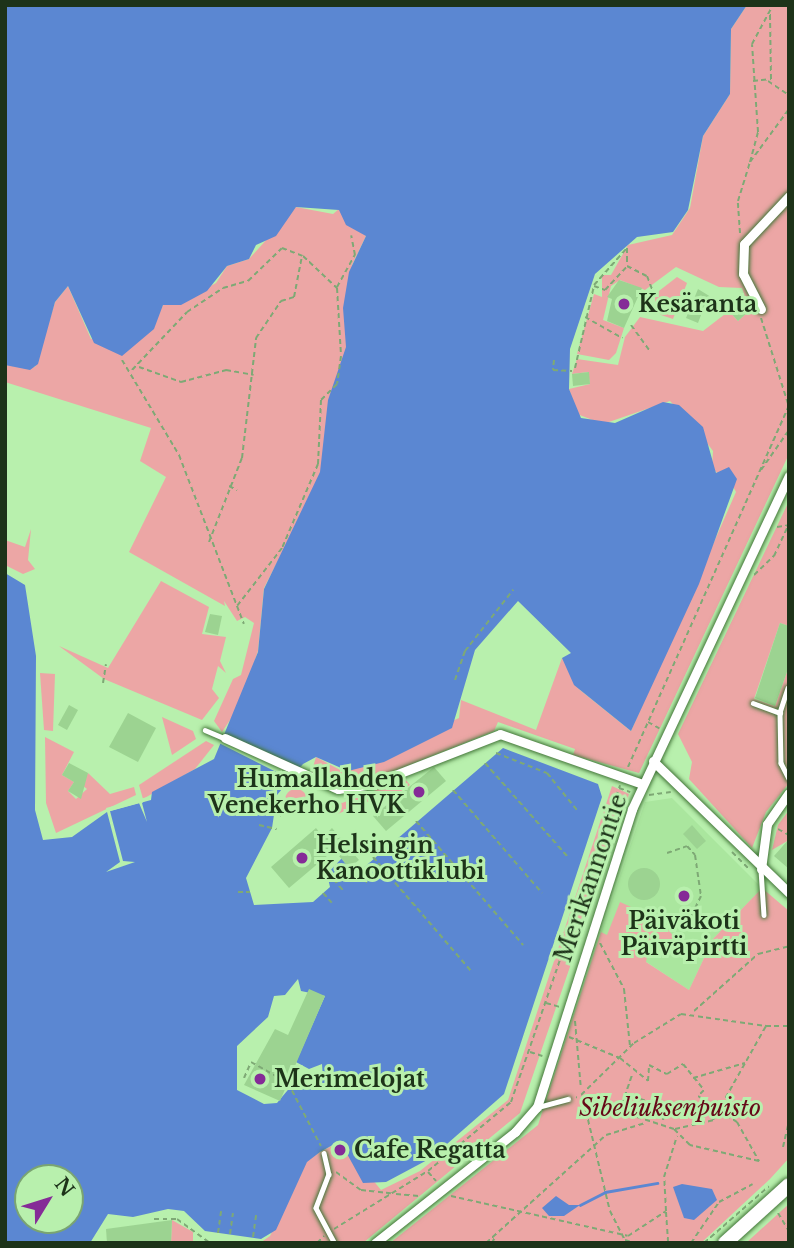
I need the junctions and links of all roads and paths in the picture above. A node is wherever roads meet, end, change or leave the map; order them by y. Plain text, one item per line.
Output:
1 (773, 5) edge
2 (770, 11) junction
3 (768, 80) junction
4 (751, 81) junction
5 (789, 95) edge
6 (789, 109) edge
7 (750, 162) junction
8 (789, 196) edge
9 (351, 235) dead end
10 (744, 244) junction
11 (303, 256) junction
12 (628, 266) junction
13 (594, 286) junction
14 (337, 288) junction
15 (652, 289) dead end
16 (761, 310) joint
17 (583, 317) junction
18 (631, 325) dead end
19 (622, 338) dead end
20 (649, 350) dead end
21 (122, 360) dead end
22 (554, 360) dead end
23 (139, 366) junction
24 (575, 368) dead end
25 (132, 370) junction
26 (572, 371) dead end
27 (255, 375) junction
28 (783, 386) junction
29 (789, 388) edge
30 (788, 406) edge
31 (789, 430) edge
32 (759, 474) junction
33 (789, 476) edge
34 (229, 486) junction
35 (237, 490) dead end
36 (788, 525) edge
37 (772, 527) dead end
38 (209, 542) junction
39 (749, 574) dead end
40 (513, 590) dead end
41 (237, 606) junction
42 (244, 624) dead end
43 (478, 633) junction
44 (484, 637) dead end
45 (106, 664) dead end
46 (458, 670) junction
47 (466, 672) dead end
48 (455, 680) dead end
49 (103, 683) dead end
50 (788, 688) edge
51 (753, 703) dead end
52 (780, 713) junction
53 (647, 722) junction
54 (662, 729) dead end
55 (205, 730) dead end
56 (225, 738) joint
57 (496, 753) dead end
58 (653, 761) junction
59 (485, 763) dead end
60 (608, 778) dead end
61 (789, 779) edge
62 (622, 780) junction
63 (643, 784) junction
64 (618, 788) junction
65 (453, 790) dead end
66 (789, 793) edge
67 (635, 794) junction
68 (682, 801) dead end
69 (265, 808) dead end
70 (577, 810) dead end
71 (264, 813) dead end
72 (270, 813) junction
73 (281, 816) dead end
74 (416, 821) dead end
75 (259, 825) dead end
76 (774, 828) dead end
77 (276, 829) dead end
78 (789, 835) edge
79 (725, 845) dead end
80 (667, 853) dead end
81 (567, 856) dead end
82 (373, 858) dead end
83 (741, 861) dead end
84 (761, 869) junction
85 (359, 872) dead end
86 (328, 873) dead end
87 (368, 884) dead end
88 (343, 890) dead end
89 (238, 892) dead end
90 (250, 892) dead end
91 (789, 892) edge
92 (323, 893) dead end
93 (542, 893) dead end
94 (332, 903) dead end
95 (764, 915) dead end
96 (685, 929) dead end
97 (596, 939) dead end
98 (523, 945) dead end
99 (789, 946) edge
100 (472, 972) dead end
101 (566, 995) dead end
102 (694, 1011) junction
103 (573, 1012) dead end
104 (558, 1020) dead end
105 (766, 1026) junction
106 (789, 1026) edge
107 (565, 1035) dead end
108 (578, 1041) junction
109 (630, 1047) junction
110 (529, 1052) junction
111 (620, 1059) junction
112 (746, 1063) junction
113 (543, 1067) dead end
114 (632, 1074) junction
115 (244, 1078) dead end
116 (692, 1078) junction
117 (581, 1090) junction
118 (624, 1094) junction
119 (581, 1096) junction
120 (568, 1099) joint
121 (584, 1102) junction
122 (537, 1107) junction
123 (724, 1110) junction
124 (619, 1113) junction
125 (789, 1120) edge
126 (646, 1123) junction
127 (662, 1125) junction
128 (674, 1129) junction
129 (677, 1135) junction
130 (597, 1146) junction
131 (783, 1147) dead end
132 (324, 1153) joint
133 (330, 1165) junction
134 (428, 1171) junction
135 (753, 1184) dead end
136 (789, 1185) edge
137 (764, 1187) dead end
138 (431, 1191) dead end
139 (394, 1194) junction
140 (447, 1194) dead end
141 (414, 1204) dead end
142 (221, 1211) dead end
143 (666, 1211) junction
144 (777, 1212) dead end
145 (233, 1213) dead end
146 (256, 1215) dead end
147 (519, 1215) junction
148 (162, 1217) junction
149 (154, 1219) dead end
150 (163, 1222) dead end
151 (789, 1231) edge
152 (218, 1233) dead end
153 (328, 1233) junction
154 (230, 1234) dead end
155 (495, 1236) junction
156 (253, 1237) dead end
157 (624, 1240) edge
158 (210, 1243) edge
159 (335, 1243) edge
160 (375, 1243) edge
161 (486, 1243) edge
162 (492, 1243) edge
163 (634, 1243) edge
164 (668, 1243) edge
165 (691, 1243) edge
166 (705, 1243) edge
167 (725, 1243) edge

1 - 2 path
2 - 3 path
2 - 4 path
3 - 4 path
3 - 5 path
4 - 7 path
6 - 7 path
7 - 10 path
8 - 10 street
9 - 14 path
10 - 16 street
11 - 14 path
11 - 23 path
11 - 27 path
12 - 13 path
12 - 13 path
12 - 15 path
13 - 17 path
14 - 41 path
16 - 28 path
17 - 19 path
17 - 24 path
18 - 20 path
21 - 25 path
22 - 26 path
23 - 25 path
23 - 27 path
25 - 38 path
27 - 34 path
28 - 29 path
28 - 30 path
30 - 32 path
31 - 32 path
32 - 53 path
33 - 58 street, Merikannontie
34 - 35 path
34 - 38 path
36 - 37 path
36 - 39 path
38 - 41 path
40 - 43 path
41 - 42 path
43 - 44 path
43 - 46 path
45 - 49 path
46 - 47 path
46 - 48 path
50 - 52 lane
51 - 52 lane
52 - 61 lane
53 - 54 path
53 - 62 path
55 - 56 lane
56 - 62 street
57 - 70 path
58 - 63 street, Merikannontie
58 - 84 street
59 - 81 path
60 - 62 path
62 - 63 street
62 - 64 path
63 - 67 street, Merikannontie
64 - 67 path
64 - 110 path
65 - 93 path
66 - 84 street
67 - 68 path
67 - 122 street, Merikannontie
69 - 72 path
71 - 72 path
72 - 73 path
74 - 98 path
75 - 77 path
76 - 78 path
79 - 83 path
80 - 96 path
82 - 100 path
84 - 91 street
84 - 95 lane
85 - 87 path
86 - 88 path
89 - 90 path
92 - 94 path
97 - 109 path
99 - 102 path
101 - 104 path
102 - 105 path
102 - 109 path
103 - 108 path
105 - 106 path
105 - 112 path
107 - 108 path
108 - 111 path
108 - 117 path
109 - 111 path
110 - 113 path
110 - 134 path
111 - 114 path
111 - 117 path
112 - 116 path
112 - 123 path
114 - 116 path
114 - 118 path
115 - 132 path
116 - 123 path
117 - 119 path
118 - 124 path
118 - 127 path
119 - 120 path
119 - 121 path
120 - 122 lane
121 - 124 path
121 - 130 path
122 - 160 street, Merikannontie
123 - 128 path
123 - 129 path
124 - 126 path
125 - 131 path
126 - 127 path
126 - 130 path
127 - 128 path
128 - 129 path
129 - 143 path
130 - 147 path
130 - 157 path
132 - 133 lane
133 - 139 path
133 - 153 lane
134 - 138 path
134 - 139 path
135 - 165 path
136 - 167 main road
137 - 166 path
139 - 141 path
139 - 153 path
140 - 147 path
142 - 152 path
143 - 157 path
143 - 164 path
144 - 151 path
145 - 154 path
146 - 156 path
147 - 155 path
147 - 157 path
148 - 149 path
148 - 150 path
148 - 158 path
153 - 159 lane
155 - 161 path
155 - 162 path
157 - 163 path

